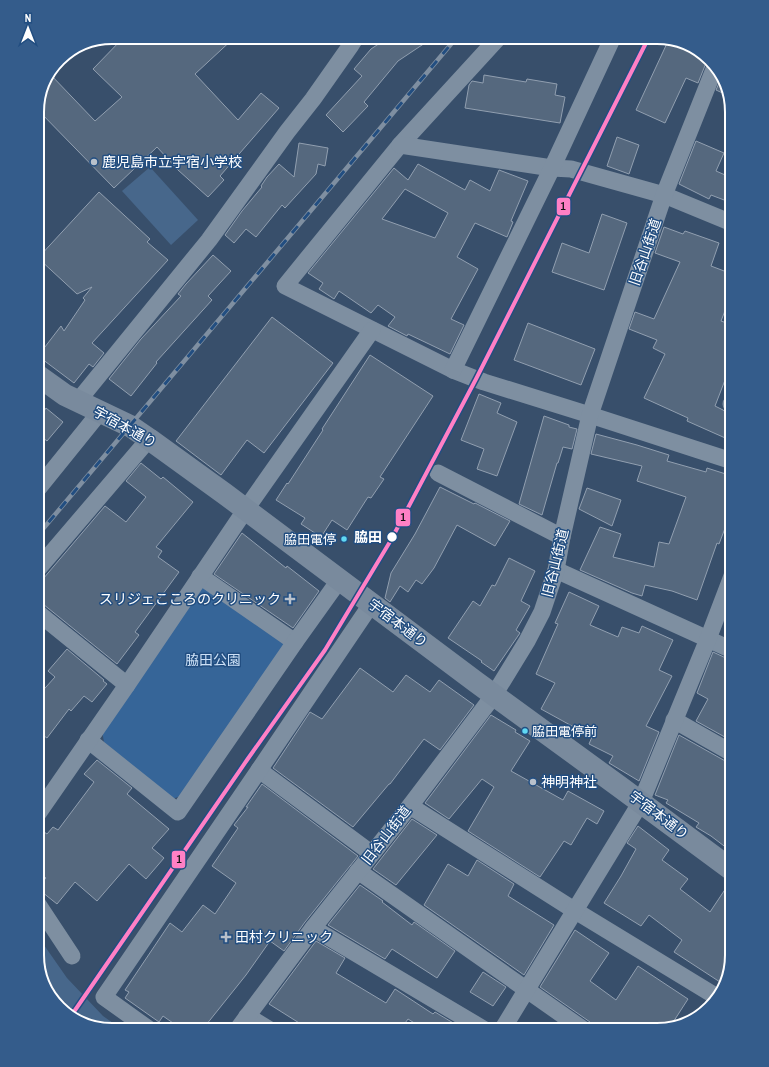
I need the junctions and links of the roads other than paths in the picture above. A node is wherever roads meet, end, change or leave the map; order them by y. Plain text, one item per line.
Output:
1 (352, 44) edge
2 (493, 44) edge
3 (610, 44) edge
4 (713, 73) edge
5 (400, 145) junction
6 (552, 168) junction
7 (664, 195) junction
8 (725, 220) edge
9 (372, 330) junction
10 (453, 370) junction
11 (44, 380) edge
12 (78, 401) junction
13 (100, 412) junction
14 (590, 415) junction
15 (149, 439) junction
16 (725, 460) edge
17 (438, 473) dead end
18 (44, 482) edge
19 (246, 509) junction
20 (562, 537) junction
21 (44, 562) edge
22 (556, 570) junction
23 (200, 576) junction
24 (340, 579) junction
25 (725, 594) edge
26 (372, 603) junction
27 (44, 618) edge
28 (708, 639) junction
29 (295, 642) junction
30 (725, 647) edge
31 (127, 685) junction
32 (494, 695) junction
33 (674, 720) junction
34 (88, 740) junction
35 (725, 749) edge
36 (259, 770) junction
37 (641, 802) junction
38 (44, 805) edge
39 (410, 806) junction
40 (371, 854) junction
41 (725, 865) edge
42 (358, 871) junction
43 (574, 910) junction
44 (44, 914) edge
45 (313, 928) junction
46 (72, 956) dead end
47 (526, 990) junction
48 (712, 994) edge
49 (247, 1016) junction
50 (140, 1023) edge
51 (242, 1023) edge
52 (258, 1023) edge
53 (473, 1023) edge
54 (506, 1023) edge
55 (574, 1023) edge

1 - 12 street
2 - 5 street
3 - 6 street
4 - 7 street, 旧谷山街道
5 - 6 street
5 - 9 street
6 - 7 street
6 - 10 street
7 - 8 street
7 - 14 street, 旧谷山街道
9 - 10 street
9 - 19 street
10 - 14 street
11 - 12 street, 宇宿本通り
12 - 13 street, 宇宿本通り
13 - 15 street, 宇宿本通り
13 - 18 street
14 - 16 street
14 - 20 street, 旧谷山街道
15 - 19 street, 宇宿本通り
15 - 21 street
17 - 20 street
19 - 23 street
19 - 24 street, 宇宿本通り
20 - 22 street, 旧谷山街道
22 - 28 street
22 - 32 street, 旧谷山街道
23 - 29 street
23 - 31 street
24 - 26 street, 宇宿本通り
24 - 29 street
25 - 28 street
26 - 32 street, 宇宿本通り
26 - 36 street
27 - 31 street
28 - 30 street
28 - 33 street
29 - 34 street
31 - 34 street
32 - 37 street, 宇宿本通り
32 - 39 street, 旧谷山街道
33 - 35 street
33 - 37 street
34 - 38 street
36 - 40 street
36 - 50 street
37 - 41 street, 宇宿本通り
37 - 43 street
39 - 40 street, 旧谷山街道
39 - 43 street
40 - 42 street, 旧谷山街道
42 - 45 street, 旧谷山街道
42 - 47 street
43 - 47 street
43 - 48 street
44 - 46 street
45 - 49 street, 旧谷山街道
45 - 53 street
47 - 54 street
47 - 55 street
49 - 51 street, 旧谷山街道
49 - 52 street

